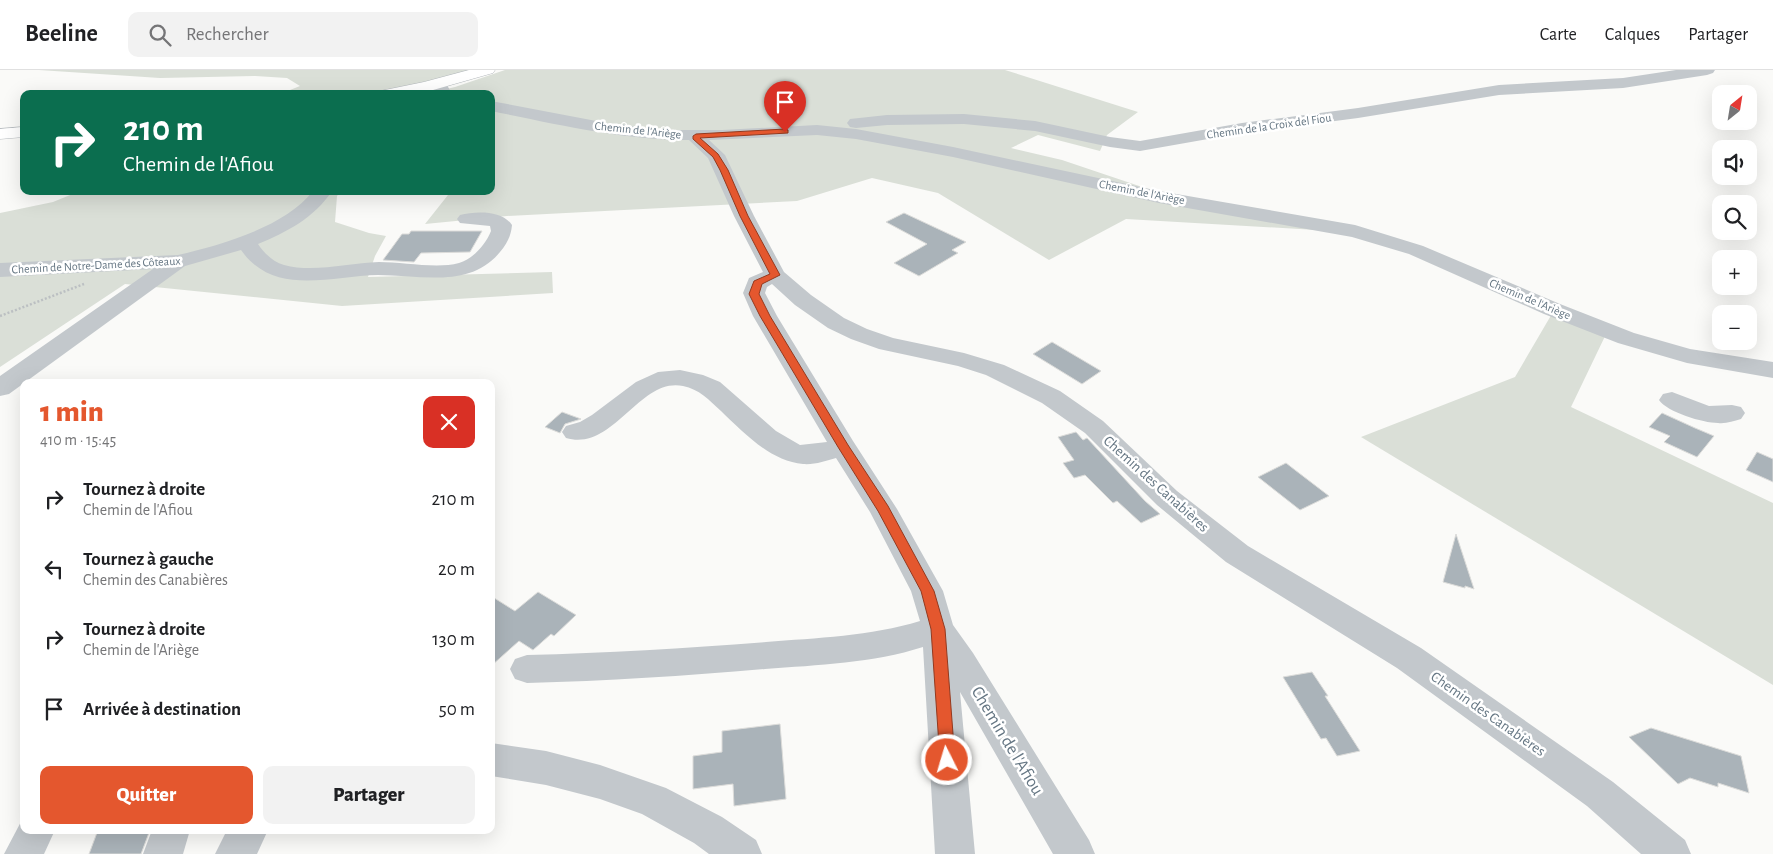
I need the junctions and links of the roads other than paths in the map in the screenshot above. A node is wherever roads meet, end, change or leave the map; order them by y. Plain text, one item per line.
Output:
1 (487, 70) edge
2 (500, 70) edge
3 (1708, 70) edge
4 (432, 90) edge
5 (433, 90) edge
6 (495, 107) edge
7 (832, 131) junction
8 (20, 132) edge
9 (0, 134) edge
10 (696, 136) junction
11 (320, 195) edge
12 (467, 220) dead end
13 (246, 242) junction
14 (178, 261) junction
15 (0, 270) edge
16 (776, 275) junction
17 (1773, 370) edge
18 (0, 388) edge
19 (1672, 400) dead end
20 (1732, 412) dead end
21 (575, 432) dead end
22 (843, 447) junction
23 (938, 629) junction
24 (527, 669) dead end
25 (495, 760) edge
26 (34, 834) edge
27 (170, 834) edge
28 (247, 834) edge
29 (248, 834) edge
30 (24, 854) edge
31 (163, 854) edge
32 (235, 854) edge
33 (244, 854) edge
34 (742, 854) edge
35 (955, 854) edge
36 (1074, 854) edge
37 (1671, 854) edge

1 - 4 main road
2 - 5 main road
3 - 7 street, Chemin de la Croix del Fiou
6 - 10 street, Chemin de l'Ariège
7 - 10 street, Chemin de l'Ariège
7 - 17 street, Chemin de l'Ariège
8 - 9 main road
10 - 16 street, Chemin des Canabières
11 - 13 street, Chemin de Notre-Dame des Côteaux
12 - 13 street
13 - 14 street, Chemin de Notre-Dame des Côteaux
14 - 15 street, Chemin de Notre-Dame des Côteaux
14 - 18 street
16 - 22 street, Chemin de l'Afiou
16 - 37 street, Chemin des Canabières
19 - 20 street
21 - 22 street
22 - 23 street, Chemin de l'Afiou
23 - 24 street
23 - 35 street, Chemin de l'Afiou
23 - 36 street, Chemin de l'Afiou
25 - 34 street
26 - 30 street
27 - 31 street
28 - 32 street
29 - 33 street

